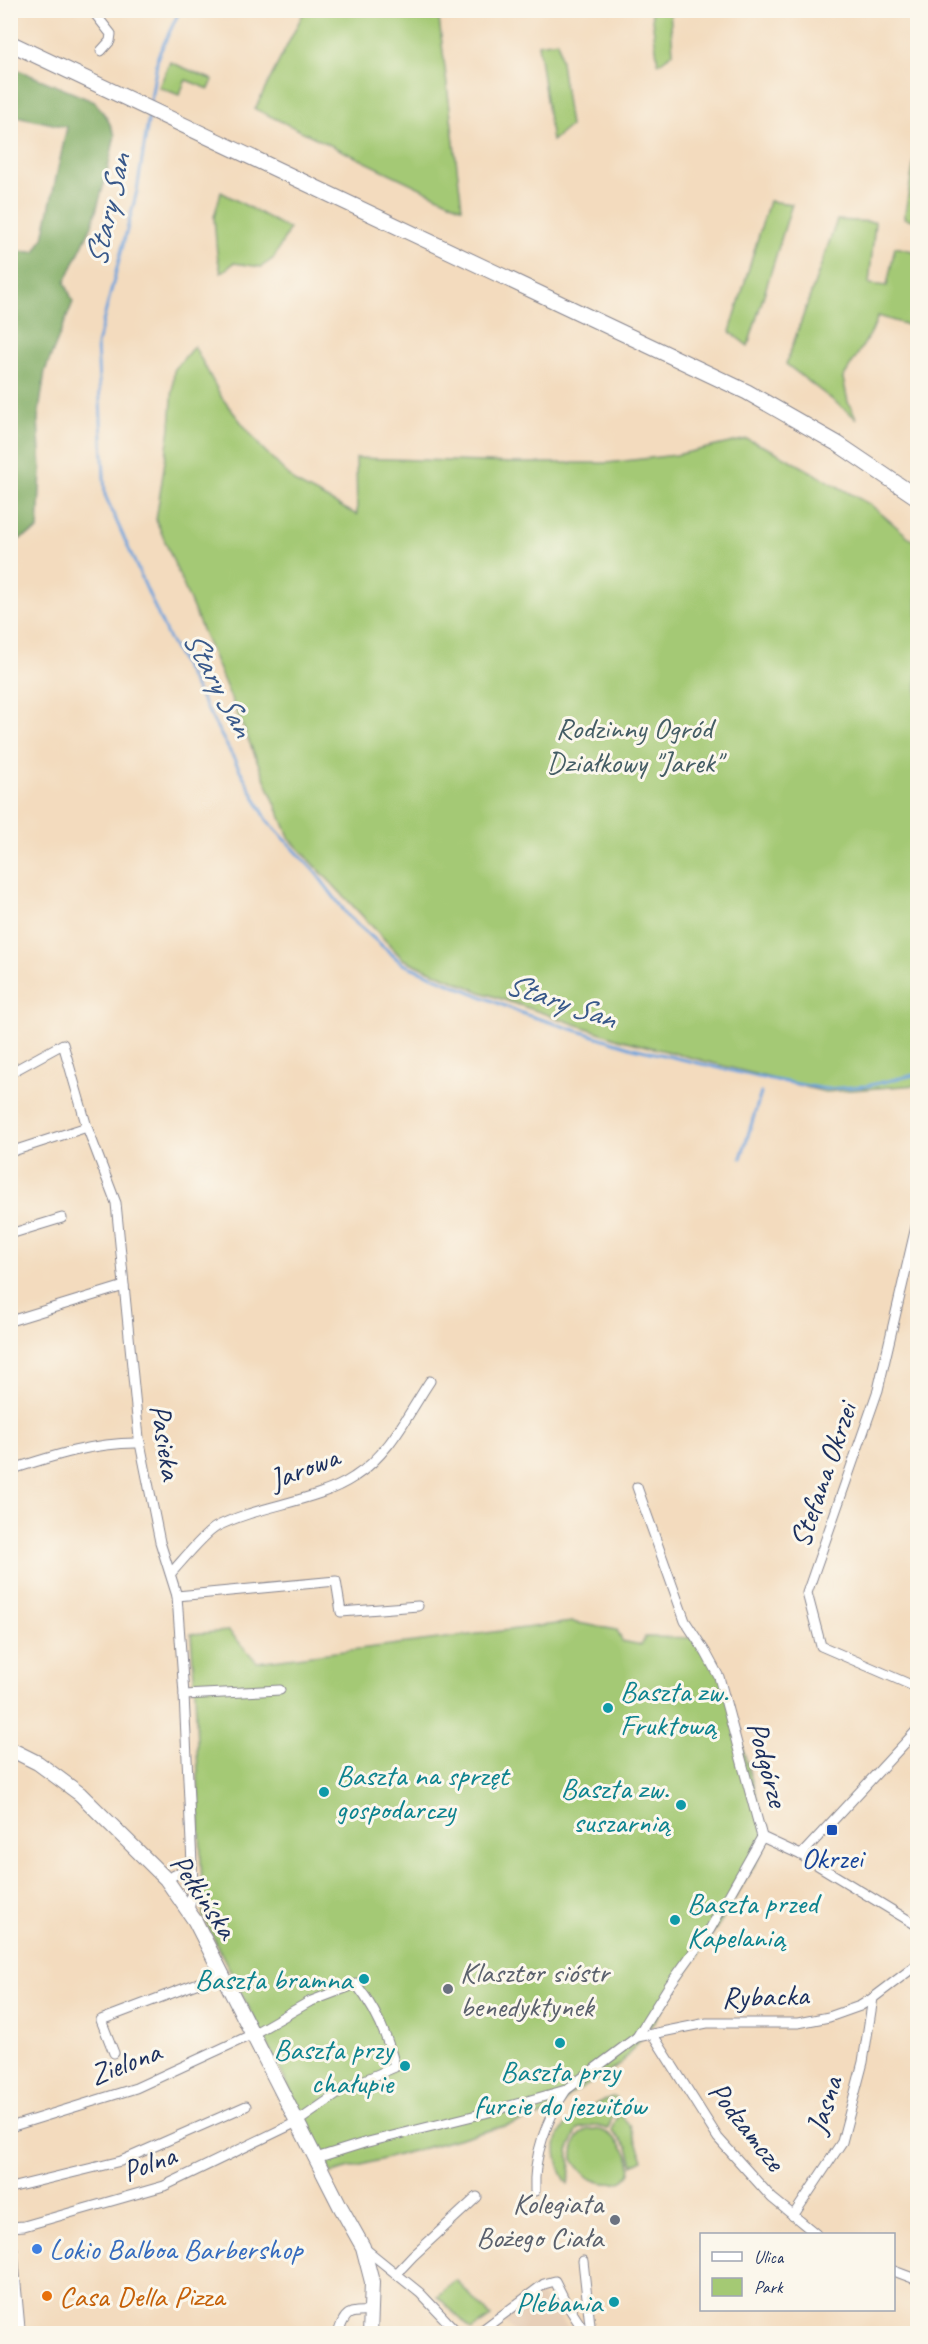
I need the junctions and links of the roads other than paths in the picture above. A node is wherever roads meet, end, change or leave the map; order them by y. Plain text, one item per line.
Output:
1 (92, 10) edge
2 (10, 44) edge
3 (101, 51) dead end
4 (918, 498) edge
5 (10, 1073) edge
6 (87, 1127) junction
7 (10, 1152) edge
8 (62, 1218) dead end
9 (918, 1218) edge
10 (10, 1234) edge
11 (124, 1286) junction
12 (10, 1321) edge
13 (430, 1381) dead end
14 (140, 1443) junction
15 (10, 1470) edge
16 (637, 1487) dead end
17 (171, 1573) junction
18 (177, 1596) junction
19 (418, 1606) dead end
20 (918, 1688) edge
21 (280, 1690) dead end
22 (184, 1695) junction
23 (918, 1729) edge
24 (10, 1749) edge
25 (762, 1837) junction
26 (801, 1855) junction
27 (192, 1867) junction
28 (166, 1879) junction
29 (189, 1912) junction
30 (918, 1926) edge
31 (918, 1964) edge
32 (222, 1974) junction
33 (873, 1998) junction
34 (253, 2034) junction
35 (653, 2035) junction
36 (637, 2037) junction
37 (114, 2053) dead end
38 (395, 2067) joint
39 (566, 2090) junction
40 (246, 2106) dead end
41 (297, 2122) junction
42 (10, 2127) edge
43 (316, 2158) junction
44 (10, 2188) edge
45 (535, 2191) dead end
46 (477, 2197) dead end
47 (793, 2216) junction
48 (10, 2227) edge
49 (814, 2233) edge
50 (10, 2246) edge
51 (363, 2247) junction
52 (583, 2261) dead end
53 (895, 2271) edge
54 (396, 2274) junction
55 (918, 2280) edge
56 (370, 2312) junction
57 (18, 2334) edge
58 (338, 2334) edge
59 (370, 2334) edge
60 (459, 2334) edge
61 (477, 2334) edge
62 (586, 2334) edge
63 (591, 2334) edge

1 - 3 street
2 - 4 main road
5 - 6 street, Pasieka
6 - 7 street
6 - 11 street, Pasieka
8 - 10 street
9 - 20 street, Stefana Okrzei
11 - 12 street
11 - 14 street, Pasieka
13 - 17 street, Jarowa
14 - 15 street
14 - 17 street, Pasieka
16 - 25 street, Podgórze
17 - 18 street, Pasieka
18 - 19 street
18 - 22 street, Pasieka
21 - 22 street
22 - 27 street, Pasieka
23 - 26 street
24 - 28 street, Pełkińska
25 - 26 street
25 - 36 street, Podgórze
26 - 30 street
27 - 28 street
27 - 29 street, Pasieka
28 - 29 street, Pełkińska
29 - 32 street, Pełkińska
31 - 33 street, Rybacka
32 - 34 street, Pełkińska
32 - 37 street
33 - 35 street, Rybacka
33 - 47 street, Jasna
34 - 38 street, Zielona
34 - 41 street, Pełkińska
34 - 42 street, Zielona
35 - 36 street, Rybacka
35 - 47 street, Podzamcze
36 - 39 street
38 - 41 street, Polna
39 - 43 street
39 - 45 street
40 - 44 street
41 - 43 street, Pełkińska
41 - 48 street, Polna
43 - 51 street, Pełkińska
46 - 54 street
47 - 49 street, Podzamcze
50 - 57 street
51 - 54 street
51 - 56 street, Pełkińska
52 - 63 street
53 - 55 street
54 - 60 street
56 - 58 street
56 - 59 street, Pełkińska
61 - 62 street

